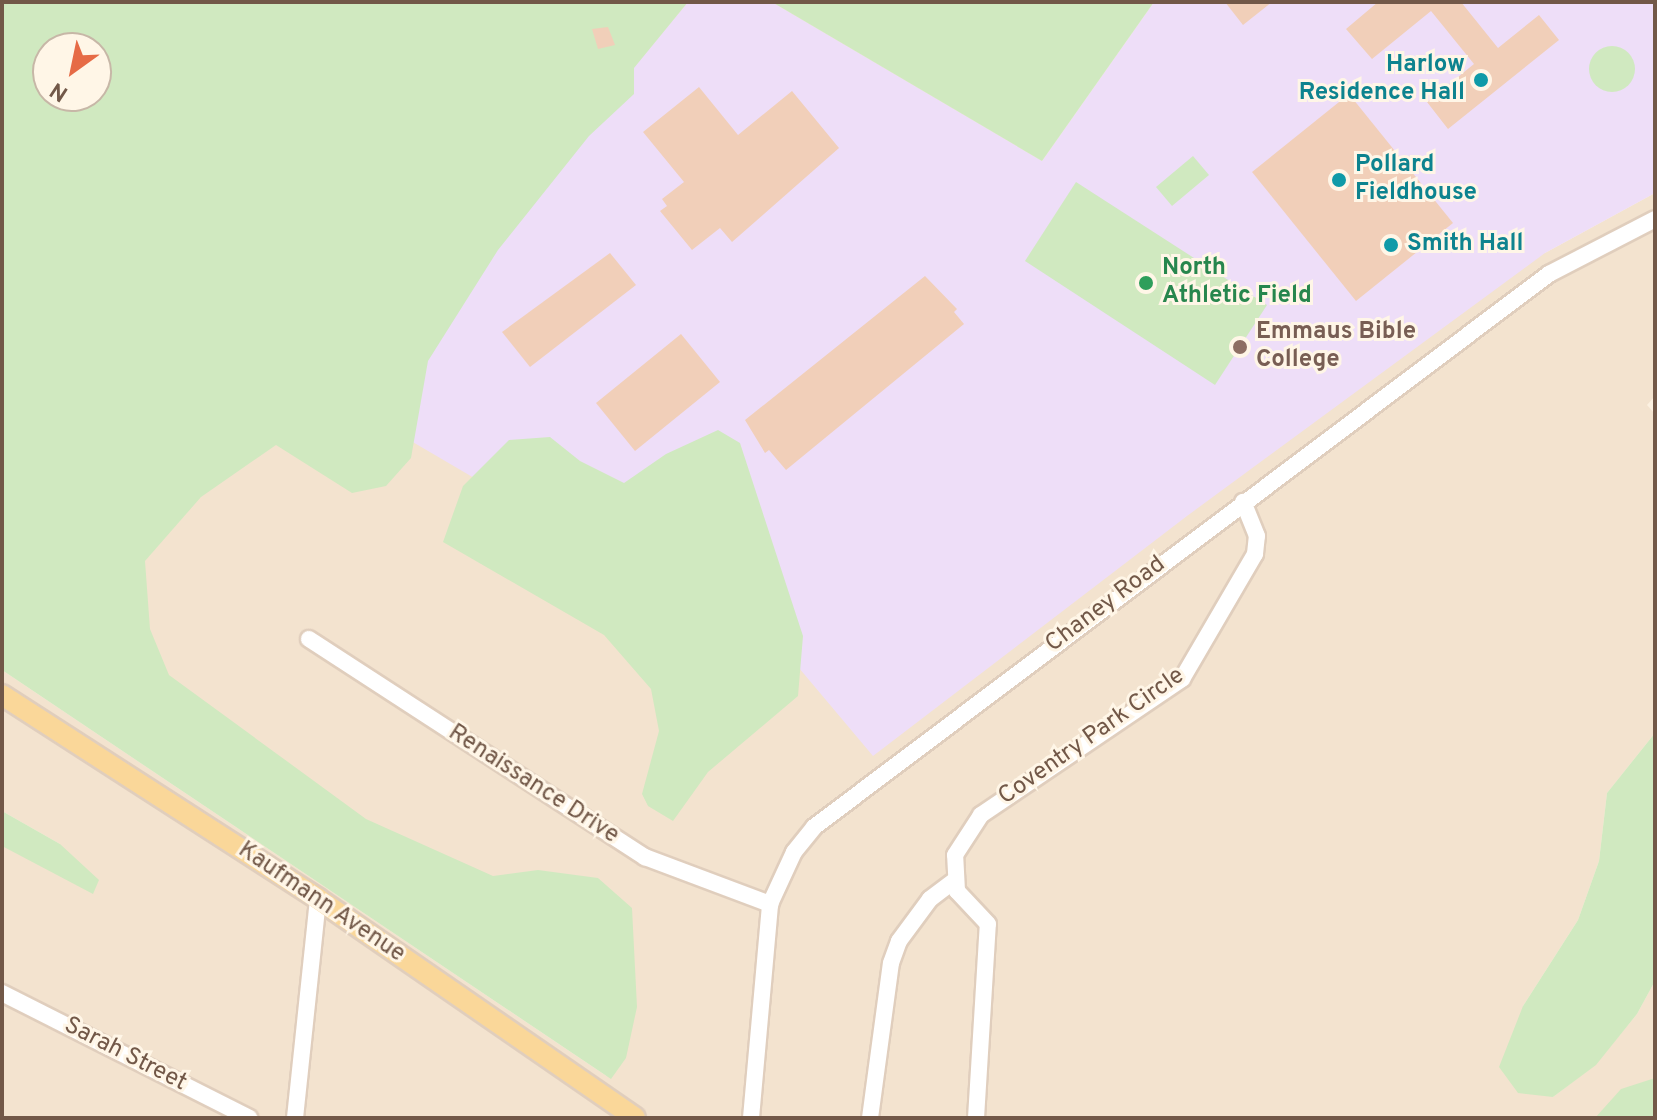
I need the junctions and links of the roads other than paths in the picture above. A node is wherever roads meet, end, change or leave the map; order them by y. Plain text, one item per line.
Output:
1 (1655, 219) edge
2 (1243, 502) junction
3 (309, 639) dead end
4 (2, 695) edge
5 (954, 881) junction
6 (318, 899) junction
7 (770, 904) junction
8 (2, 993) edge
9 (249, 1118) edge
10 (295, 1118) edge
11 (635, 1118) edge
12 (751, 1118) edge
13 (870, 1118) edge
14 (976, 1118) edge

1 - 2 street, Chaney Road
2 - 5 street, Coventry Park Circle
2 - 7 street, Chaney Road
3 - 7 street, Renaissance Drive
4 - 6 main road, Kaufmann Avenue
5 - 13 street
5 - 14 street
6 - 10 street
6 - 11 main road, Kaufmann Avenue
7 - 12 street, Chaney Road
8 - 9 street, Sarah Street

